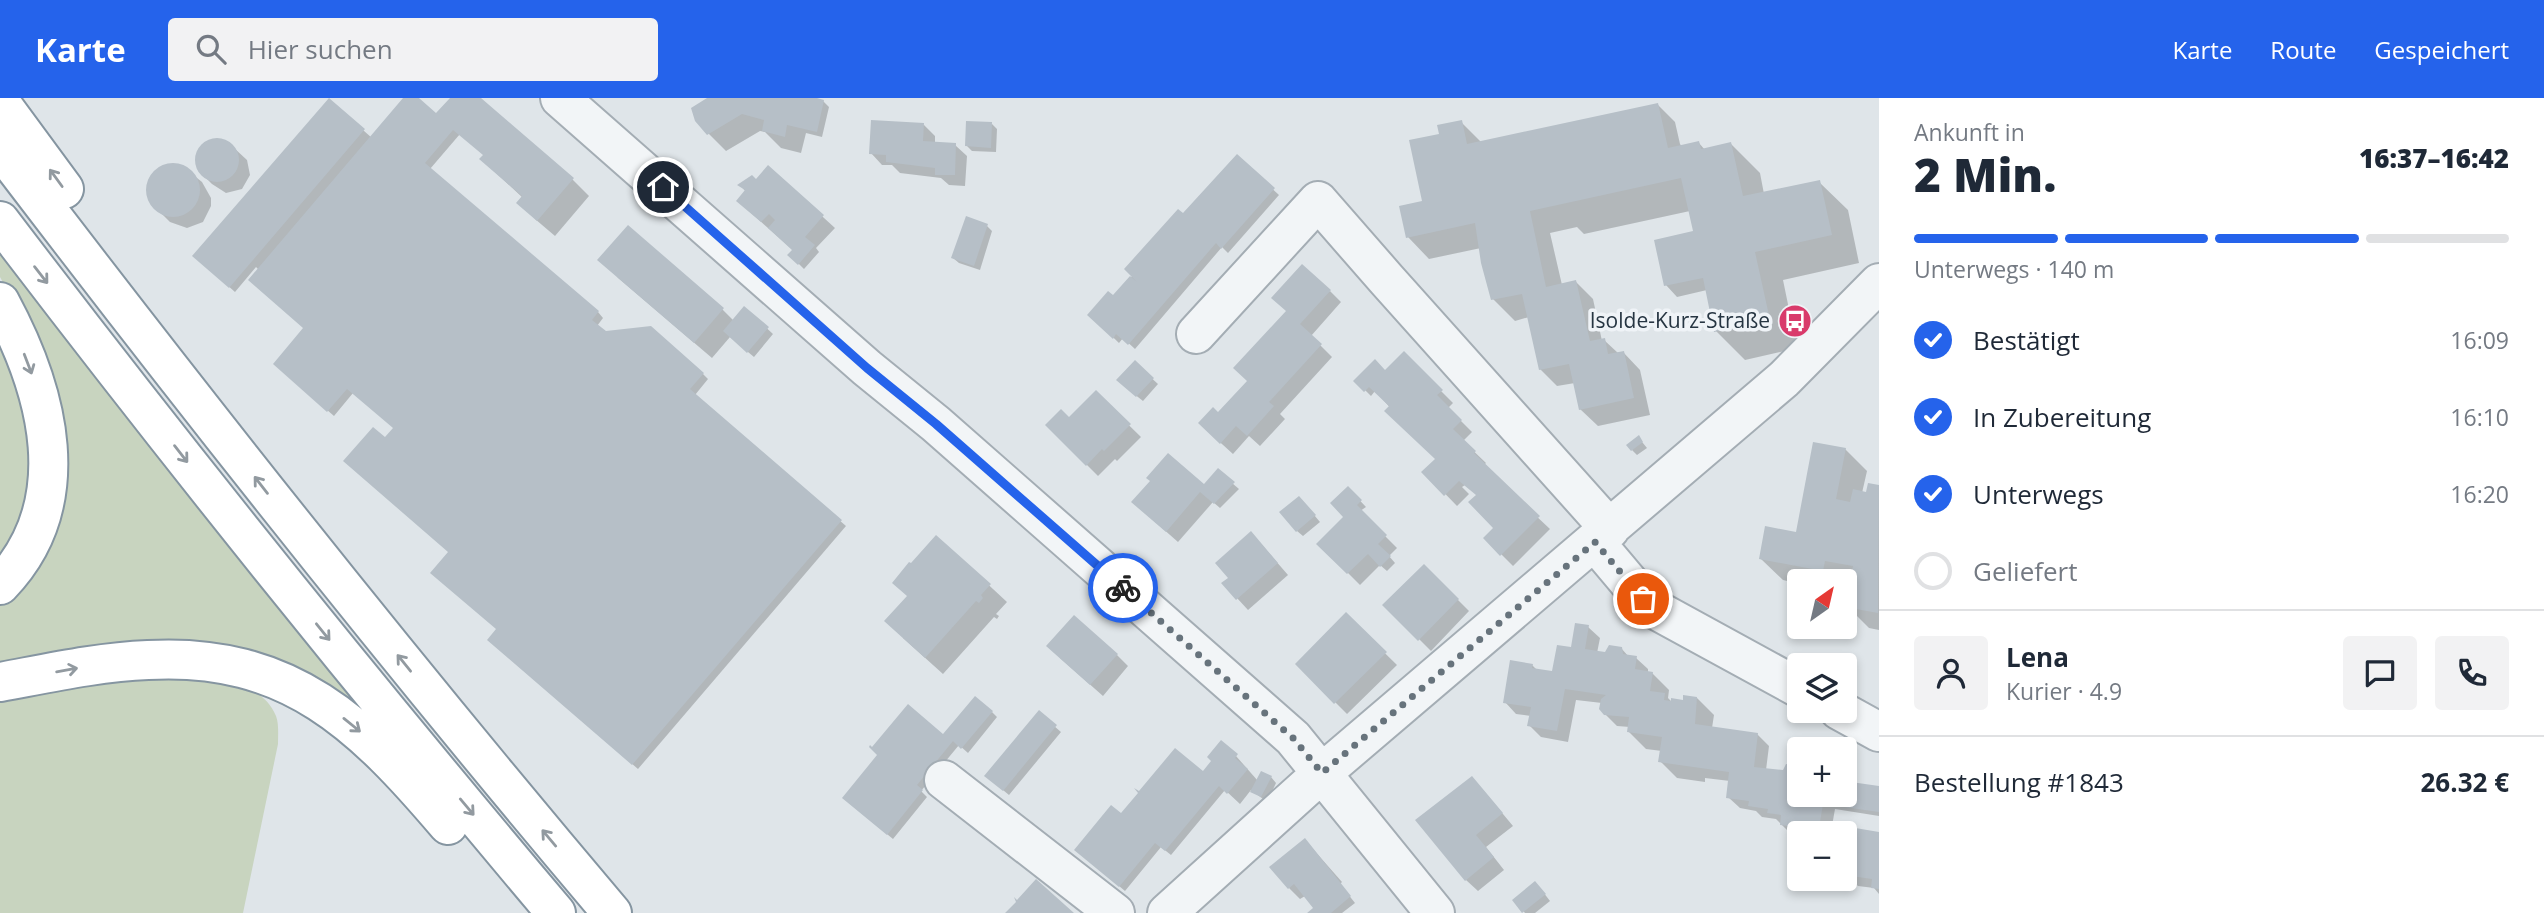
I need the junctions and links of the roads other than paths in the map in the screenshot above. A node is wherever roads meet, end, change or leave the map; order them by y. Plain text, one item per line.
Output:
1 (559, 98) edge
2 (0, 102) edge
3 (0, 148) edge
4 (0, 220) edge
5 (1879, 283) edge
6 (0, 302) edge
7 (1196, 334) dead end
8 (150, 344) junction
9 (1602, 536) junction
10 (0, 585) edge
11 (1787, 681) edge
12 (0, 682) edge
13 (1857, 720) edge
14 (1879, 732) edge
15 (1322, 773) junction
16 (944, 780) dead end
17 (523, 913) edge
18 (556, 913) edge
19 (612, 913) edge
20 (1115, 913) edge
21 (1167, 913) edge
22 (1435, 913) edge

1 - 15 street
8 -> 2 highway
3 - 8 highway
4 -> 18 highway
5 - 9 street
6 -> 10 highway
7 - 9 street
19 -> 8 highway
9 - 11 street
9 - 15 street
12 -> 17 highway
13 - 14 street
15 - 21 street
15 - 22 street
16 - 20 street

